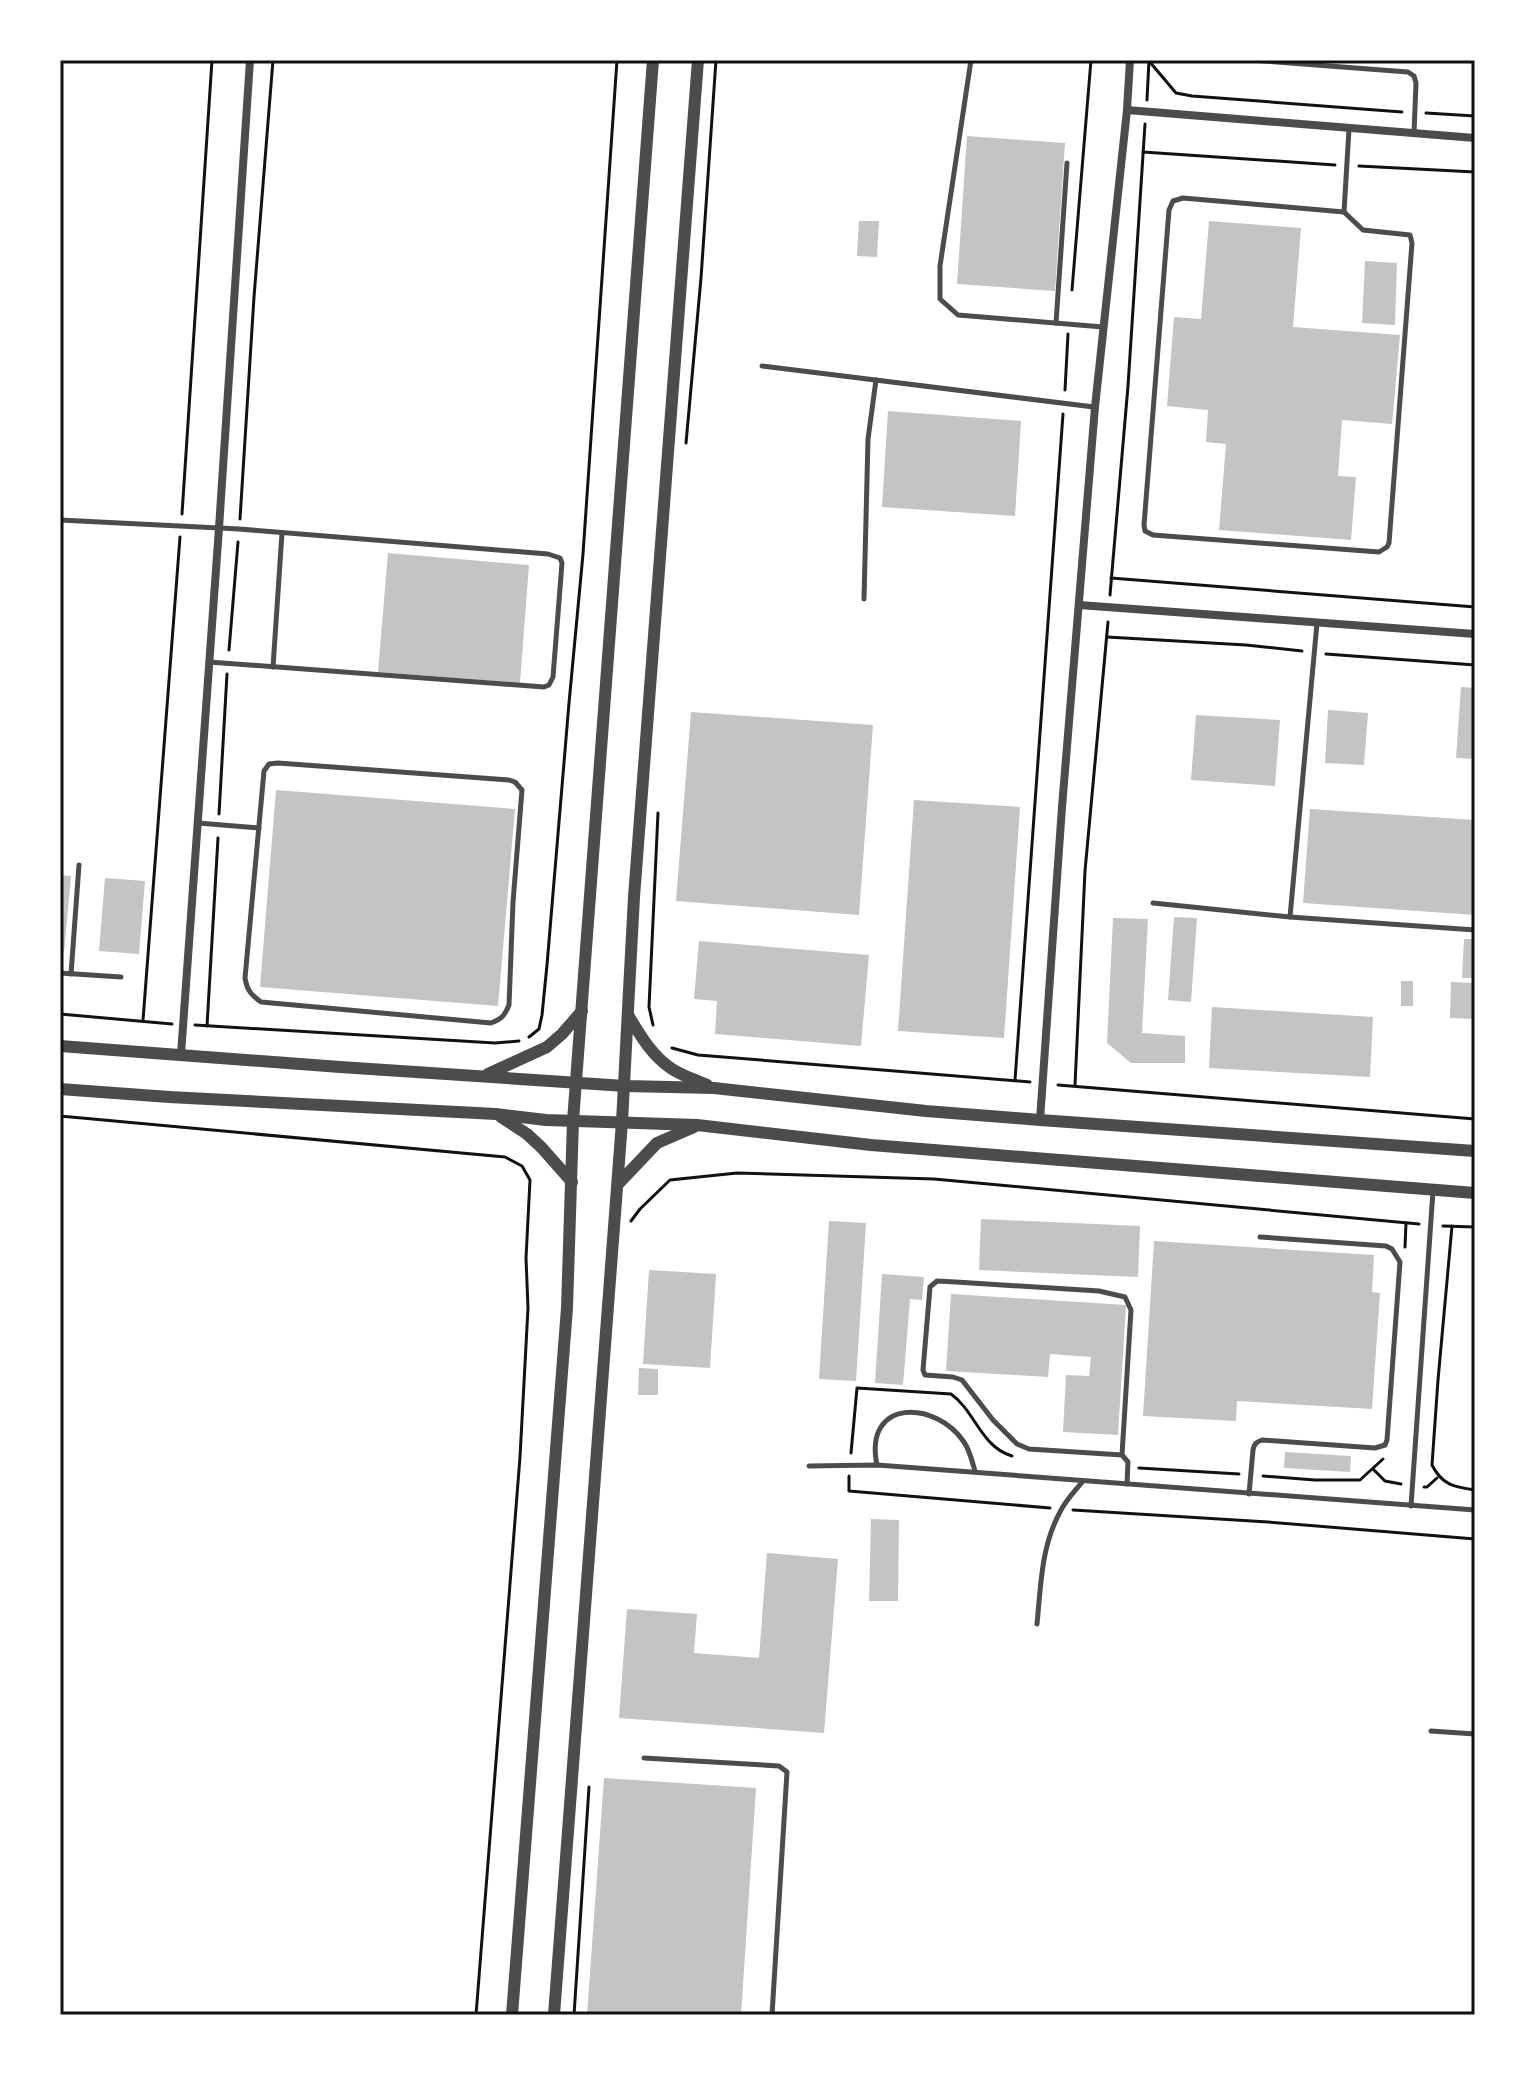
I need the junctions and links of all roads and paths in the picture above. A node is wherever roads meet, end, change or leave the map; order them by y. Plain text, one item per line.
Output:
1 (212, 60) edge
2 (250, 60) edge
3 (617, 60) edge
4 (653, 60) edge
5 (698, 60) edge
6 (716, 60) edge
7 (971, 60) edge
8 (1091, 60) edge
9 (1130, 60) edge
10 (1252, 60) edge
11 (1149, 61) edge
12 (1127, 110) junction
13 (1146, 112) junction
14 (1415, 113) junction
15 (1475, 116) edge
16 (1349, 127) junction
17 (1414, 133) junction
18 (1475, 138) edge
19 (1143, 152) junction
20 (1067, 163) dead end
21 (1347, 166) junction
22 (1475, 172) edge
23 (1344, 212) junction
24 (1072, 294) dead end
25 (1056, 323) junction
26 (1069, 324) junction
27 (1104, 327) junction
28 (762, 366) dead end
29 (876, 380) junction
30 (1064, 403) junction
31 (1095, 407) junction
32 (686, 446) dead end
33 (60, 520) edge
34 (181, 526) junction
35 (219, 528) junction
36 (282, 533) junction
37 (576, 554) dead end
38 (583, 554) junction
39 (1111, 578) junction
40 (864, 599) dead end
41 (1079, 605) junction
42 (1109, 606) junction
43 (1475, 607) edge
44 (1317, 622) junction
45 (1475, 634) edge
46 (1107, 637) junction
47 (1314, 653) junction
48 (209, 662) junction
49 (1475, 665) edge
50 (273, 667) junction
51 (658, 803) dead end
52 (198, 823) junction
53 (259, 828) junction
54 (79, 865) dead end
55 (1153, 903) dead end
56 (1290, 917) junction
57 (1475, 930) edge
58 (60, 973) edge
59 (71, 974) junction
60 (121, 977) dead end
61 (582, 1011) junction
62 (60, 1014) edge
63 (628, 1015) junction
64 (143, 1020) junction
65 (183, 1025) junction
66 (653, 1025) dead end
67 (663, 1045) dead end
68 (60, 1046) edge
69 (181, 1054) junction
70 (485, 1076) junction
71 (1015, 1080) junction
72 (576, 1082) junction
73 (1042, 1083) junction
74 (625, 1086) junction
75 (1075, 1086) junction
76 (714, 1088) junction
77 (60, 1089) edge
78 (496, 1114) junction
79 (60, 1116) edge
80 (1475, 1119) edge
81 (1040, 1120) junction
82 (573, 1121) junction
83 (622, 1122) junction
84 (697, 1125) junction
85 (1475, 1151) edge
86 (572, 1182) junction
87 (617, 1184) junction
88 (1433, 1190) junction
89 (1475, 1193) edge
90 (1406, 1223) junction
91 (1430, 1225) junction
92 (1452, 1226) junction
93 (1475, 1227) edge
94 (630, 1234) dead end
95 (1260, 1237) dead end
96 (1405, 1253) dead end
97 (1390, 1451) dead end
98 (1000, 1452) dead end
99 (1122, 1455) junction
100 (1020, 1457) dead end
101 (877, 1465) junction
102 (809, 1466) dead end
103 (1128, 1467) junction
104 (975, 1471) junction
105 (1250, 1475) junction
106 (1083, 1480) junction
107 (1127, 1484) junction
108 (1475, 1490) edge
109 (1249, 1494) junction
110 (1411, 1506) junction
111 (1475, 1510) edge
112 (1037, 1624) dead end
113 (1431, 1731) dead end
114 (1475, 1734) edge
115 (644, 1758) dead end
116 (589, 1777) dead end
117 (476, 2015) edge
118 (512, 2015) edge
119 (554, 2015) edge
120 (574, 2015) edge
121 (772, 2015) edge

1 - 34 path
2 - 35 street
3 - 38 path
4 - 61 street
5 - 63 street
6 - 32 path
7 - 25 lane
8 - 24 path
9 - 12 street
10 - 14 lane
11 - 13 path
11 - 14 path
12 - 13 street
12 - 27 street
13 - 16 street
13 - 19 path
14 - 15 path
14 - 17 lane
16 - 17 street
16 - 21 lane
17 - 18 street
19 - 21 path
19 - 39 path
20 - 25 lane
21 - 22 path
21 - 23 lane
23 - 23 lane
25 - 26 lane
26 - 27 lane
26 - 30 path
27 - 31 street
28 - 29 lane
29 - 30 lane
29 - 40 lane
30 - 31 lane
30 - 71 path
31 - 41 street
33 - 34 lane
34 - 35 lane
34 - 64 path
35 - 36 lane
35 - 48 street
36 - 50 lane
36 - 50 lane
37 - 38 path
38 - 65 path
39 - 42 path
39 - 43 path
41 - 42 street
41 - 73 street
42 - 44 street
42 - 46 path
44 - 45 street
44 - 47 lane
46 - 47 path
46 - 75 path
47 - 49 path
47 - 56 lane
48 - 50 lane
48 - 52 street
51 - 66 path
52 - 53 lane
52 - 65 street
53 - 53 lane
54 - 59 lane
55 - 56 lane
56 - 57 lane
58 - 59 lane
59 - 60 lane
61 - 70 street
61 - 72 street
62 - 64 path
63 - 74 street
63 - 76 street
64 - 65 path
65 - 69 street
67 - 71 path
68 - 69 street
69 - 70 street
70 - 72 street
71 - 73 path
72 - 74 street
72 - 82 street
73 - 75 path
73 - 81 street
74 - 76 street
74 - 83 street
75 - 80 path
76 - 81 street
77 - 78 street
78 - 82 street
78 - 86 street
79 - 117 path
81 - 85 street
82 - 83 street
82 - 86 street
83 - 84 street
83 - 87 street
84 - 87 street
84 - 88 street
86 - 118 street
87 - 119 street
88 - 89 street
88 - 91 lane
90 - 91 path
90 - 94 path
90 - 96 path
91 - 92 path
91 - 110 lane
92 - 93 path
92 - 108 path
95 - 105 lane
97 - 105 path
98 - 100 path
99 - 99 lane
99 - 103 lane
101 - 102 lane
101 - 104 lane
101 - 104 lane
103 - 105 path
103 - 107 lane
104 - 106 lane
105 - 109 lane
106 - 107 lane
106 - 112 lane
107 - 109 lane
109 - 110 lane
110 - 111 lane
113 - 114 lane
115 - 121 lane
116 - 120 path

